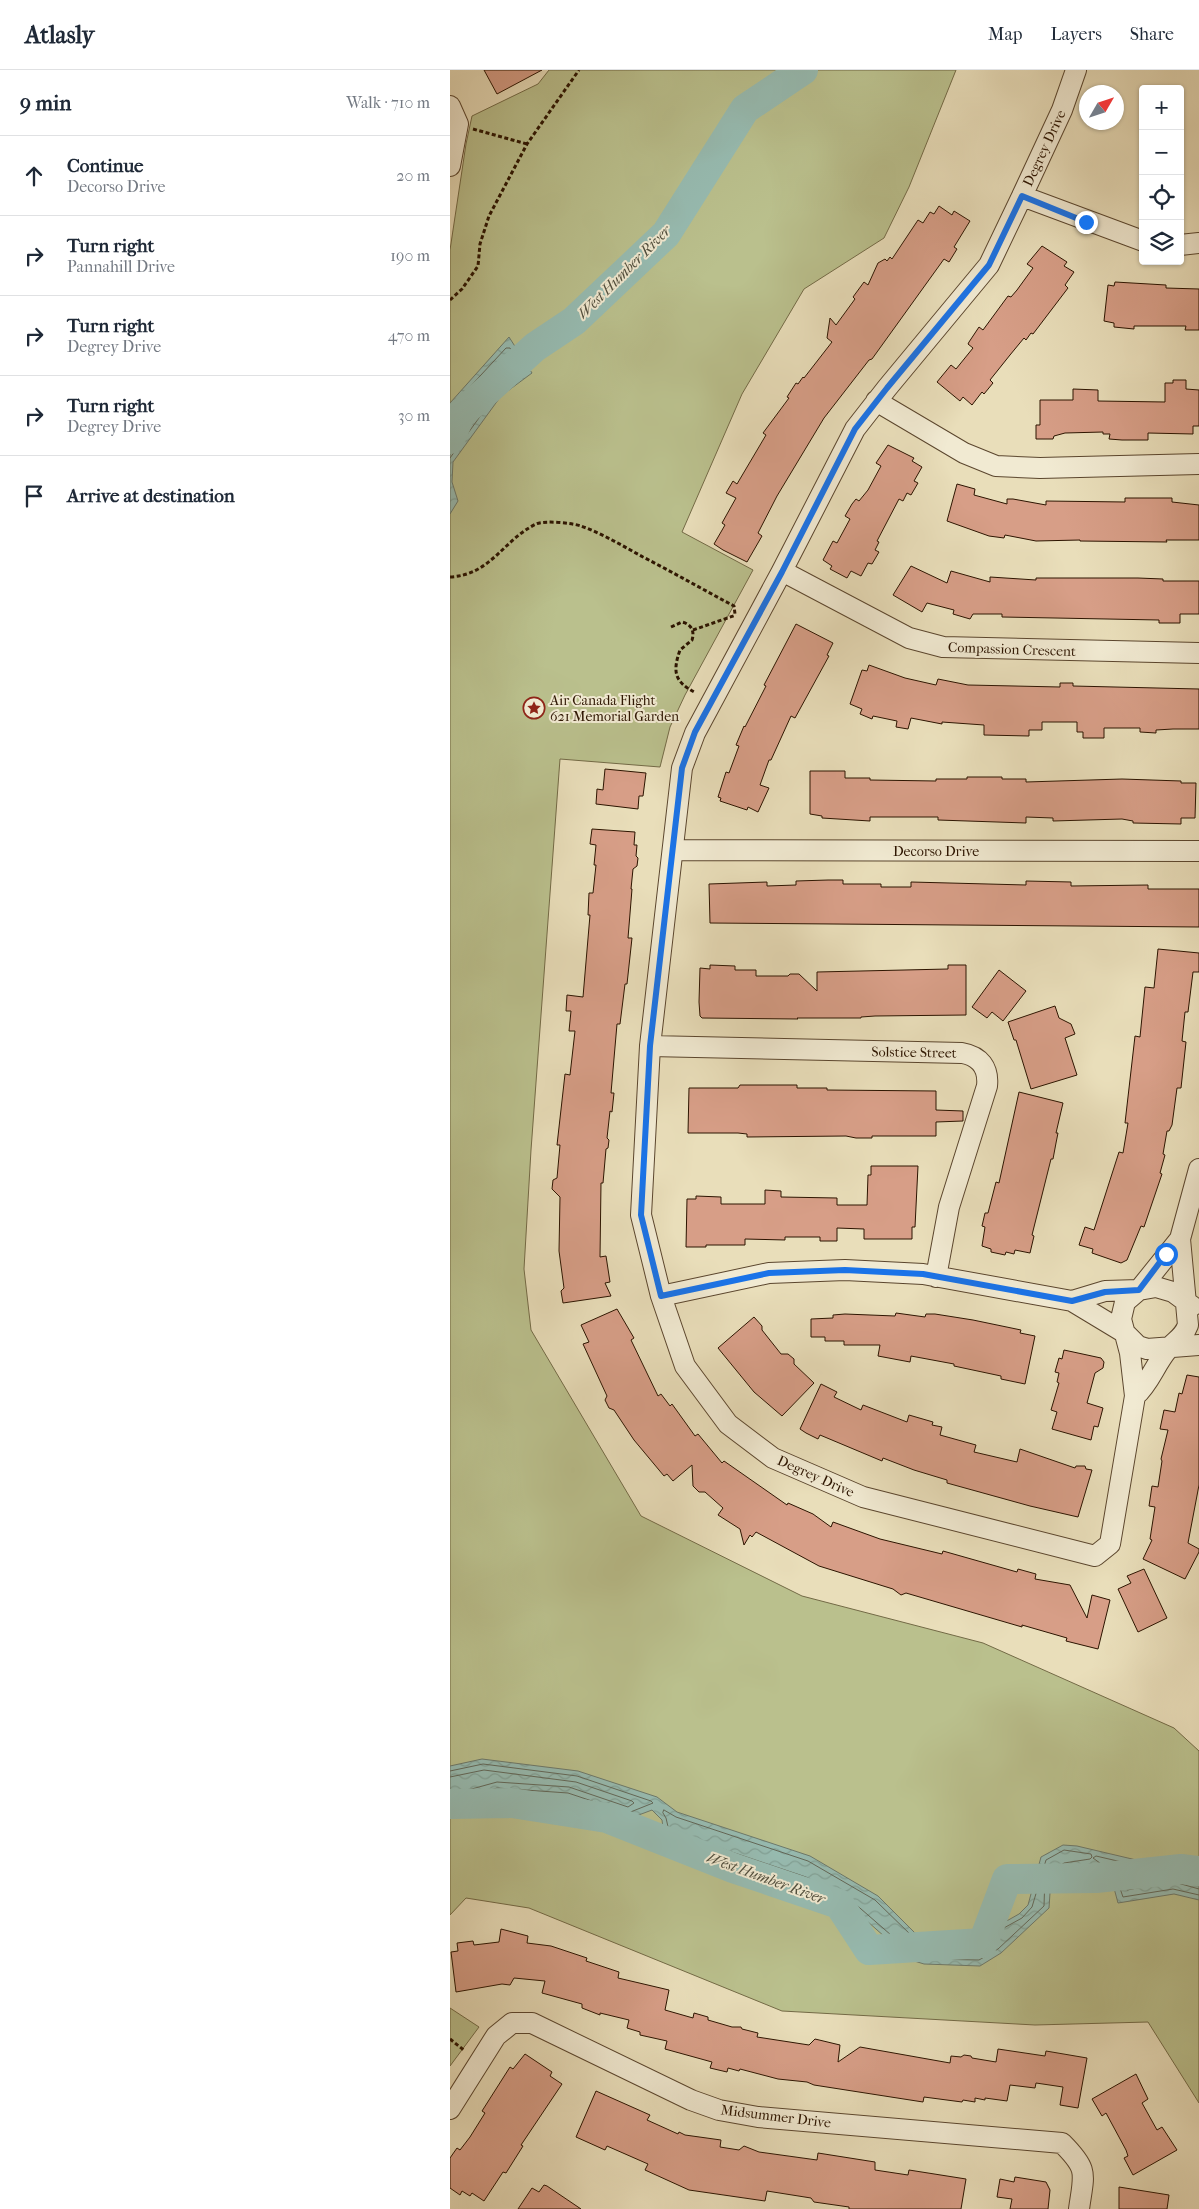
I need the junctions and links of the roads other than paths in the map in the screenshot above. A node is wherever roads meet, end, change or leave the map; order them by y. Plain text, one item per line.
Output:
1 (1076, 70) edge
2 (454, 115) edge
3 (450, 166) edge
4 (1022, 196) junction
5 (1139, 240) edge
6 (1199, 244) edge
7 (1184, 245) edge
8 (876, 401) junction
9 (1199, 464) edge
10 (782, 572) junction
11 (1199, 653) edge
12 (672, 850) junction
13 (1199, 851) edge
14 (650, 1046) junction
15 (1199, 1169) edge
16 (1180, 1239) junction
17 (936, 1276) junction
18 (1139, 1290) junction
19 (661, 1296) junction
20 (1072, 1301) junction
21 (1192, 1306) edge
22 (1125, 1333) junction
23 (1199, 1345) edge
24 (1168, 1348) junction
25 (1135, 1396) junction
26 (450, 2109) edge
27 (1079, 2209) edge

1 - 4 street, Degrey Drive
2 - 3 street
4 - 5 street, Degrey Drive
4 - 8 street, Degrey Drive
6 - 7 street
8 - 9 street
8 - 10 street, Degrey Drive
10 - 11 street, Compassion Crescent
10 - 12 street, Degrey Drive
12 - 13 street, Decorso Drive
12 - 14 street, Degrey Drive
14 - 17 street, Solstice Street
14 - 19 street, Degrey Drive
15 - 16 street
16 - 18 street
16 - 21 street
17 - 19 street
17 - 20 street
18 - 20 street
18 - 21 street
18 - 22 street
19 - 25 street, Degrey Drive
20 - 22 street
21 - 24 street
22 - 24 street
22 - 25 street, Degrey Drive
23 - 24 street
24 - 25 street, Degrey Drive
26 - 27 street, Midsummer Drive

